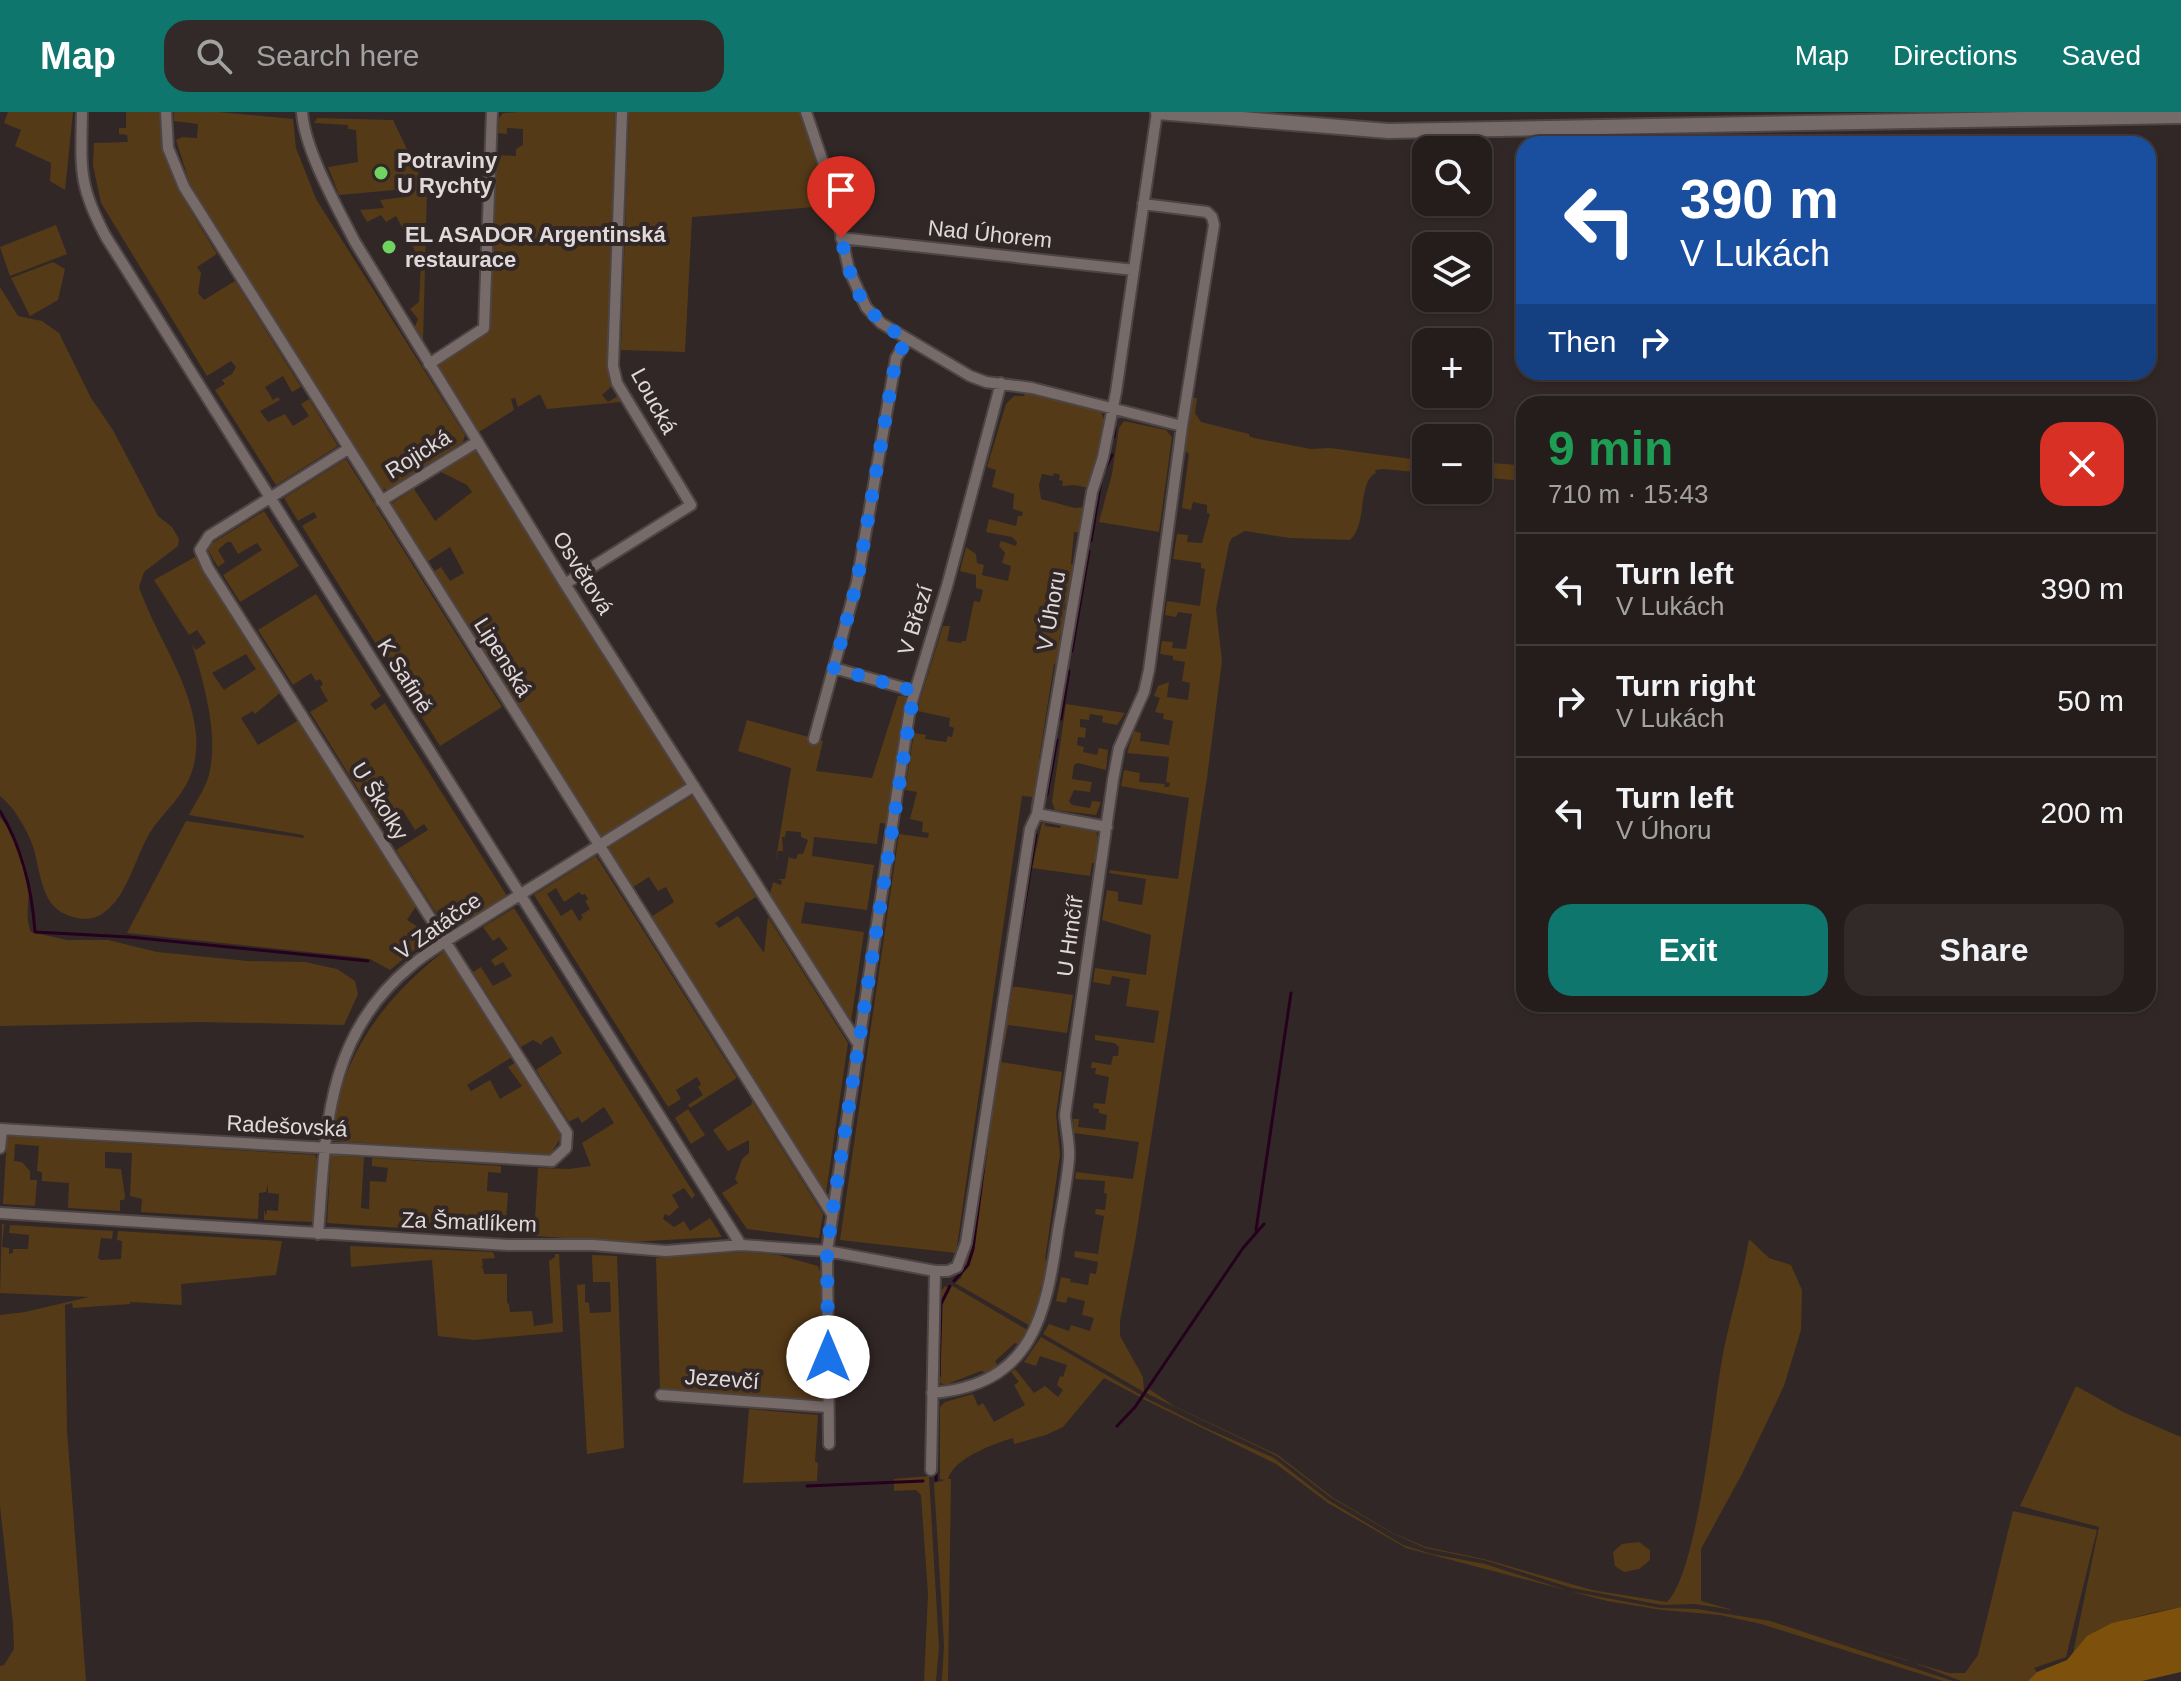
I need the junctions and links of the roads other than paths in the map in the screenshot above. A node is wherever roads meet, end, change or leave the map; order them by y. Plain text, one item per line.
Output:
1 (82, 112) edge
2 (166, 112) edge
3 (302, 112) edge
4 (492, 112) edge
5 (622, 112) edge
6 (806, 112) edge
7 (1157, 112) edge
8 (2181, 116) edge
9 (1143, 204) junction
10 (841, 238) junction
11 (1134, 270) junction
12 (907, 340) junction
13 (429, 364) junction
14 (1001, 383) junction
15 (1111, 408) junction
16 (1182, 426) junction
17 (477, 442) junction
18 (348, 449) junction
19 (271, 500) junction
20 (381, 501) junction
21 (565, 584) junction
22 (834, 668) junction
23 (914, 691) junction
24 (814, 739) dead end
25 (694, 786) junction
26 (1037, 814) junction
27 (1107, 827) junction
28 (598, 845) junction
29 (520, 895) junction
30 (446, 941) junction
31 (857, 1042) junction
32 (1, 1129) edge
33 (0, 1148) edge
34 (324, 1148) junction
35 (566, 1148) joint
36 (0, 1213) edge
37 (832, 1214) junction
38 (318, 1234) junction
39 (741, 1245) junction
40 (827, 1251) junction
41 (935, 1271) junction
42 (932, 1393) junction
43 (661, 1395) dead end
44 (828, 1407) junction
45 (829, 1444) dead end
46 (931, 1470) dead end

1 - 19 street, K Safině
2 - 18 street, Lipenská
3 - 13 street, Osvětová
4 - 13 street
5 - 21 street, Loucká
6 - 10 street
7 - 8 street
7 - 9 street, V Úhoru
9 - 11 street, V Úhoru
9 - 16 street, U Hrnčíř
10 - 11 street, Nad Úhorem
10 - 12 street
11 - 15 street, V Úhoru
12 - 14 street
12 - 22 street
13 - 17 street, Osvětová
14 - 15 street
14 - 23 street, V Březí
15 - 16 street
15 - 26 street, V Úhoru
16 - 27 street, U Hrnčíř
17 - 20 street, Rojická
17 - 21 street, Osvětová
18 - 19 street
18 - 20 street, Lipenská
19 - 29 street, K Safině
19 - 30 street, U Školky
20 - 28 street, Lipenská
21 - 25 street, Osvětová
22 - 23 street
22 - 24 street
23 - 31 street, V Březí
25 - 28 street, V Zatáčce
25 - 31 street, Osvětová
26 - 27 street
26 - 41 street, V Úhoru
27 - 42 street, U Hrnčíř
28 - 29 street, V Zatáčce
28 - 37 street, Lipenská
29 - 30 street, V Zatáčce
29 - 39 street, K Safině
30 - 34 street, V Zatáčce
30 - 35 street, U Školky
31 - 37 street, V Březí
32 - 33 street
32 - 34 street, Radešovská
34 - 35 street, Radešovská
34 - 38 street, V Zatáčce
36 - 38 street, Za Šmatlíkem
37 - 40 street, V Březí
38 - 39 street, Za Šmatlíkem
39 - 40 street, Za Šmatlíkem
40 - 41 street, Za Šmatlíkem
40 - 44 street, V Březí
41 - 42 street
42 - 46 street
43 - 44 street, Jezevčí
44 - 45 street, V Březí

